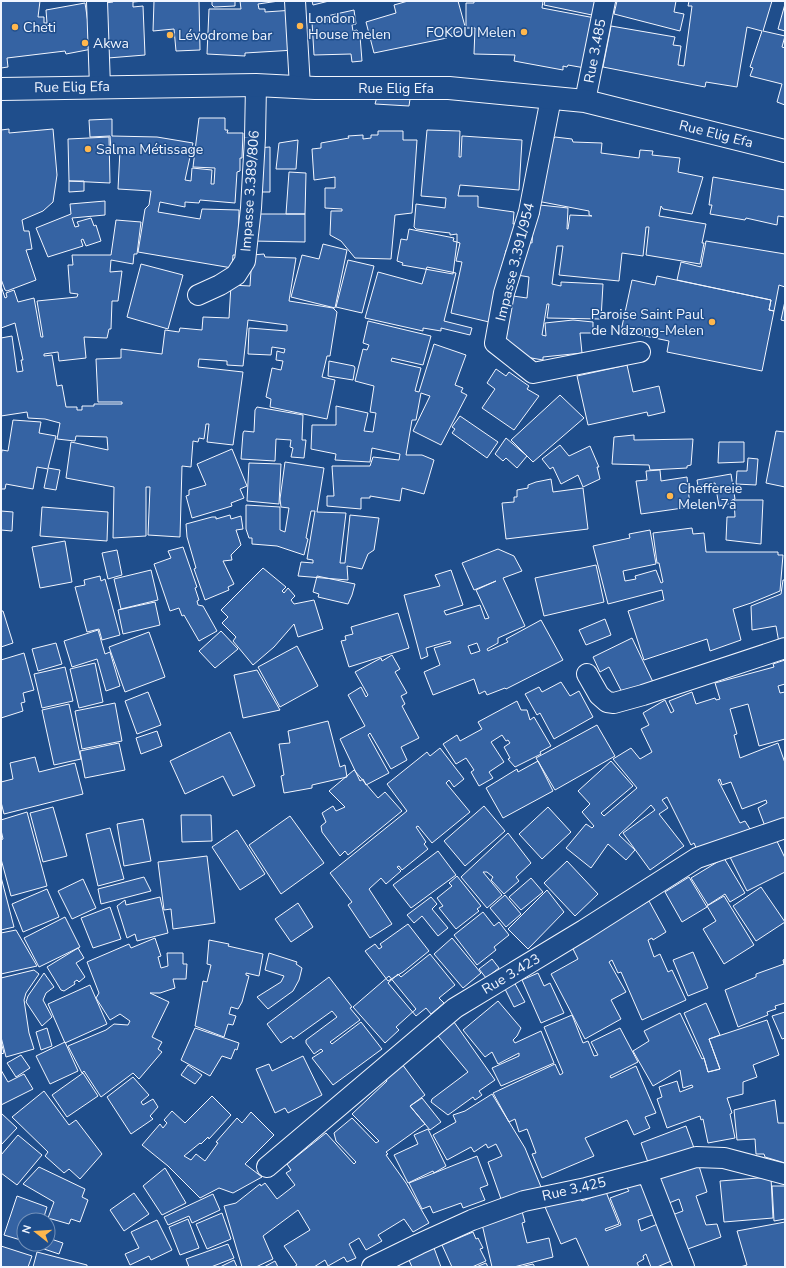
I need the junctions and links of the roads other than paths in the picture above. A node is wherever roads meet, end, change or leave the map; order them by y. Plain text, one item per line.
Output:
1 (96, 1) edge
2 (295, 1) edge
3 (605, 1) edge
4 (256, 85) junction
5 (100, 87) junction
6 (300, 87) junction
7 (1, 89) edge
8 (550, 98) junction
9 (585, 101) junction
10 (785, 151) edge
11 (198, 295) dead end
12 (640, 352) dead end
13 (785, 648) edge
14 (587, 674) dead end
15 (785, 828) edge
16 (267, 1167) dead end
17 (647, 1172) junction
18 (785, 1174) edge
19 (372, 1267) edge
20 (684, 1267) edge

1 - 5 street
2 - 6 street
3 - 9 street, Rue 3.485
4 - 5 main road, Rue Elig Efa
4 - 6 main road, Rue Elig Efa
4 - 11 street, Impasse 3.389/806
5 - 7 main road, Rue Elig Efa
6 - 8 main road, Rue Elig Efa
8 - 9 main road, Rue Elig Efa
8 - 12 street, Impasse 3.391/954
9 - 10 main road, Rue Elig Efa
13 - 14 street
15 - 16 street, Rue 3.423
17 - 18 street, Rue 3.425
17 - 19 street, Rue 3.425
17 - 20 street

